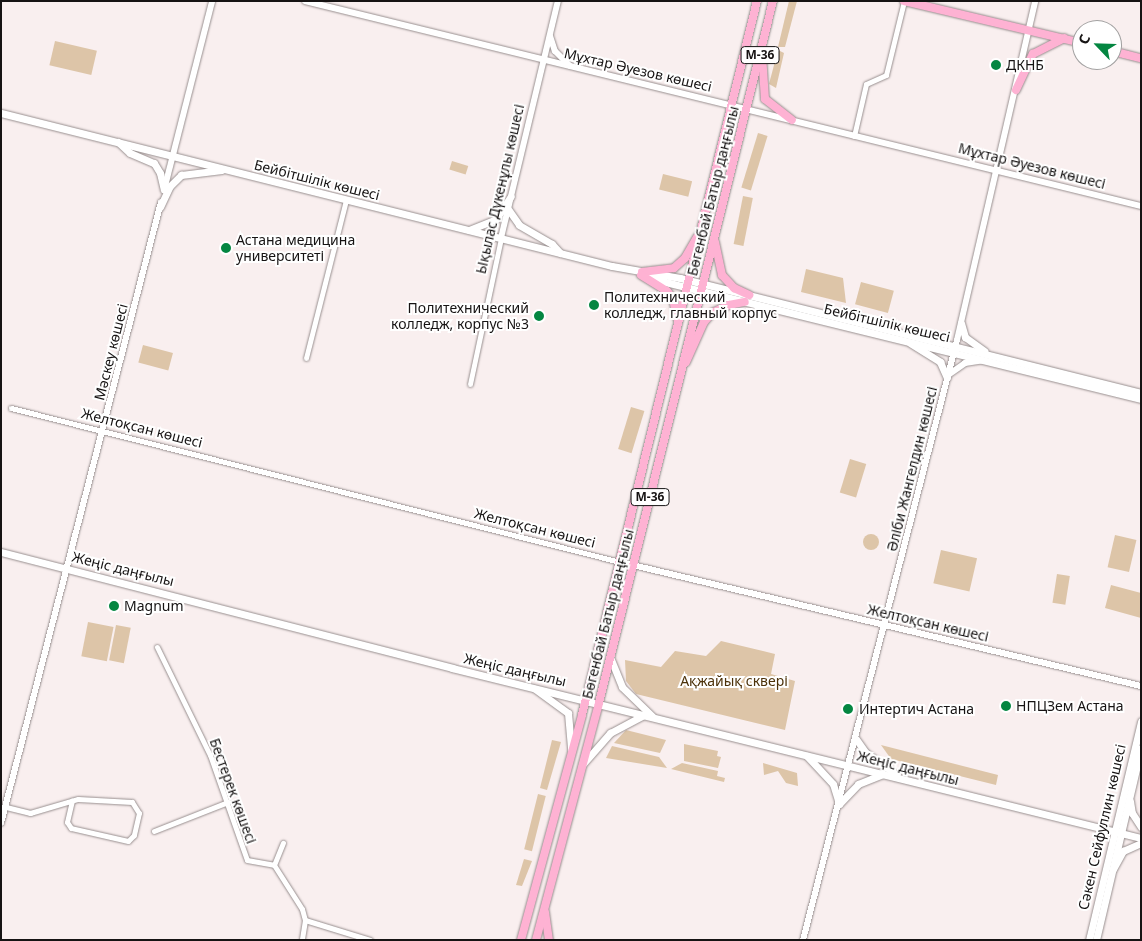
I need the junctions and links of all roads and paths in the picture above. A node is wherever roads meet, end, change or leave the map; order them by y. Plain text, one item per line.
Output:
1 (212, 1) edge
2 (305, 1) edge
3 (558, 1) edge
4 (757, 1) edge
5 (773, 1) edge
6 (1035, 1) edge
7 (903, 3) edge
8 (1028, 30) junction
9 (550, 35) junction
10 (1064, 38) junction
11 (1072, 40) edge
12 (762, 47) junction
13 (1122, 53) edge
14 (1141, 58) edge
15 (544, 60) junction
16 (571, 67) junction
17 (1016, 90) junction
18 (733, 105) junction
19 (746, 108) junction
20 (1, 113) edge
21 (792, 120) junction
22 (854, 136) junction
23 (118, 142) junction
24 (173, 156) junction
25 (228, 170) junction
26 (998, 171) junction
27 (164, 190) junction
28 (511, 196) junction
29 (346, 200) junction
30 (1141, 206) edge
31 (160, 207) junction
32 (508, 209) junction
33 (702, 229) junction
34 (469, 230) junction
35 (714, 236) junction
36 (501, 238) junction
37 (560, 253) junction
38 (641, 274) junction
39 (687, 284) junction
40 (702, 288) junction
41 (747, 299) junction
42 (961, 323) junction
43 (677, 327) junction
44 (908, 341) junction
45 (954, 349) junction
46 (998, 357) junction
47 (306, 358) dead end
48 (983, 360) junction
49 (682, 368) junction
50 (948, 377) junction
51 (470, 384) dead end
52 (1141, 393) edge
53 (1141, 399) edge
54 (11, 408) dead end
55 (104, 432) junction
56 (1, 552) edge
57 (620, 562) junction
58 (633, 565) junction
59 (68, 568) junction
60 (885, 626) junction
61 (157, 647) dead end
62 (610, 657) junction
63 (1141, 686) edge
64 (533, 687) junction
65 (586, 699) junction
66 (599, 703) junction
67 (644, 715) junction
68 (652, 716) junction
69 (1141, 721) edge
70 (856, 739) junction
71 (1141, 748) edge
72 (805, 754) junction
73 (571, 755) junction
74 (582, 765) junction
75 (849, 766) junction
76 (883, 774) junction
77 (902, 778) junction
78 (1131, 787) junction
79 (72, 801) junction
80 (228, 802) junction
81 (839, 804) junction
82 (6, 807) junction
83 (1, 823) edge
84 (1141, 828) edge
85 (154, 831) dead end
86 (1116, 833) junction
87 (1141, 838) edge
88 (283, 843) dead end
89 (1141, 843) edge
90 (274, 865) junction
91 (1109, 878) junction
92 (545, 904) junction
93 (305, 920) junction
94 (302, 940) edge
95 (370, 940) edge
96 (521, 940) edge
97 (536, 940) edge
98 (549, 940) edge
99 (803, 940) edge
100 (1089, 940) edge
101 (1096, 940) edge

1 - 24 street, Мәскеу көшесі
2 - 15 street, Мұхтар Әуезов көшесі
3 - 9 street, Ықылас Дүкенұлы көшесі
4 - 18 main road, Бөгенбай Батыр даңғылы / M-36
5 - 12 main road, Бөгенбай Батыр даңғылы / M-36
6 - 8 street, Әліби Жангелдин көшесі
7 - 8 main road
7 - 22 street
8 - 10 main road
8 - 17 street, Әліби Жангелдин көшесі
9 - 15 street, Ықылас Дүкенұлы көшесі
9 - 16 street
10 - 11 main road
10 - 17 main road
12 - 19 main road, Бөгенбай Батыр даңғылы / M-36
12 - 21 main road
13 - 14 main road
15 - 16 street, Мұхтар Әуезов көшесі
15 - 28 street, Ықылас Дүкенұлы көшесі
16 - 18 street, Мұхтар Әуезов көшесі
17 - 26 street, Әліби Жангелдин көшесі
18 - 19 street, Мұхтар Әуезов көшесі
18 - 33 main road, Бөгенбай Батыр даңғылы / M-36
19 - 21 street, Мұхтар Әуезов көшесі
19 - 35 main road, Бөгенбай Батыр даңғылы / M-36
20 - 23 main road, Бейбітшілік көшесі
21 - 22 street, Мұхтар Әуезов көшесі
22 - 26 street, Мұхтар Әуезов көшесі
23 - 24 main road, Бейбітшілік көшесі
23 - 27 main road
24 - 25 main road, Бейбітшілік көшесі
24 - 27 street, Мәскеу көшесі
25 - 29 main road, Бейбітшілік көшесі
25 - 31 main road
26 - 30 street, Мұхтар Әуезов көшесі
26 - 42 street, Әліби Жангелдин көшесі
27 - 31 street, Мәскеу көшесі
28 - 32 street, Ықылас Дүкенұлы көшесі
28 - 34 main road
29 - 34 main road, Бейбітшілік көшесі
29 - 47 street
31 - 55 street, Мәскеу көшесі
32 - 36 street, Ықылас Дүкенұлы көшесі
32 - 37 main road
33 - 38 main road
33 - 39 main road, Бөгенбай Батыр даңғылы / M-36
34 - 36 main road, Бейбітшілік көшесі
35 - 40 main road, Бөгенбай Батыр даңғылы / M-36
35 - 41 main road
36 - 37 main road, Бейбітшілік көшесі
36 - 51 street, Ықылас Дүкенұлы көшесі
37 - 38 main road, Бейбітшілік көшесі
38 - 39 main road, Бейбітшілік көшесі
38 - 43 main road
39 - 40 main road, Бейбітшілік көшесі
39 - 43 main road, Бөгенбай Батыр даңғылы / M-36
40 - 41 main road, Бейбітшілік көшесі
40 - 49 main road, Бөгенбай Батыр даңғылы / M-36
41 - 44 main road, Бейбітшілік көшесі
41 - 45 main road, Бейбітшілік көшесі
41 - 49 main road
42 - 45 street, Әліби Жангелдин көшесі
42 - 46 main road
43 - 57 main road, Бөгенбай Батыр даңғылы / M-36
44 - 45 main road, Бейбітшілік көшесі
44 - 50 main road
45 - 46 main road, Бейбітшілік көшесі
45 - 48 main road, Бейбітшілік көшесі
45 - 50 street, Әліби Жангелдин көшесі
46 - 52 main road, Бейбітшілік көшесі
48 - 50 street
48 - 53 main road, Бейбітшілік көшесі
49 - 58 main road, Бөгенбай Батыр даңғылы / M-36
50 - 60 street, Әліби Жангелдин көшесі
54 - 55 street, Желтоқсан көшесі
55 - 57 street, Желтоқсан көшесі
55 - 59 street, Мәскеу көшесі
56 - 59 main road, Жеңіс даңғылы
57 - 58 street, Желтоқсан көшесі
57 - 65 main road, Бөгенбай Батыр даңғылы / M-36
58 - 60 street, Желтоқсан көшесі
58 - 62 main road, Бөгенбай Батыр даңғылы / M-36
59 - 64 main road, Жеңіс даңғылы
59 - 82 street, Мәскеу көшесі
60 - 63 street, Желтоқсан көшесі
60 - 70 street, Әліби Жангелдин көшесі
61 - 80 street, Бестерек көшесі
62 - 66 main road, Бөгенбай Батыр даңғылы / M-36
62 - 68 main road
64 - 65 main road, Жеңіс даңғылы
64 - 73 main road
65 - 66 main road, Жеңіс даңғылы
65 - 73 main road, Бөгенбай Батыр даңғылы / M-36
66 - 67 main road, Жеңіс даңғылы
66 - 74 main road, Бөгенбай Батыр даңғылы / M-36
67 - 68 main road, Жеңіс даңғылы
67 - 74 main road
68 - 72 main road, Жеңіс даңғылы
69 - 86 main road, Сәкен Сейфуллин көшесі
70 - 75 street, Әліби Жангелдин көшесі
70 - 77 main road
71 - 78 main road, Сәкен Сейфуллин көшесі
72 - 75 main road, Жеңіс даңғылы
72 - 81 main road
73 - 96 main road, Бөгенбай Батыр даңғылы / M-36
74 - 92 main road, Бөгенбай Батыр даңғылы / M-36
75 - 76 main road, Жеңіс даңғылы
75 - 81 street, Әліби Жангелдин көшесі
76 - 77 main road, Жеңіс даңғылы
76 - 81 main road
77 - 86 main road, Жеңіс даңғылы
78 - 84 main road
78 - 86 main road, Сәкен Сейфуллин көшесі
79 - 79 street
79 - 82 street
80 - 85 street
80 - 90 street, Бестерек көшесі
81 - 99 street, Әліби Жангелдин көшесі
82 - 83 street, Мәскеу көшесі
86 - 87 main road, Жеңіс даңғылы
86 - 91 main road, Сәкен Сейфуллин көшесі
86 - 100 main road, Сәкен Сейфуллин көшесі
88 - 90 street
89 - 91 main road
90 - 93 street
91 - 101 main road, Сәкен Сейфуллин көшесі
92 - 97 main road, Бөгенбай Батыр даңғылы / M-36
92 - 98 main road
93 - 94 street
93 - 95 street

